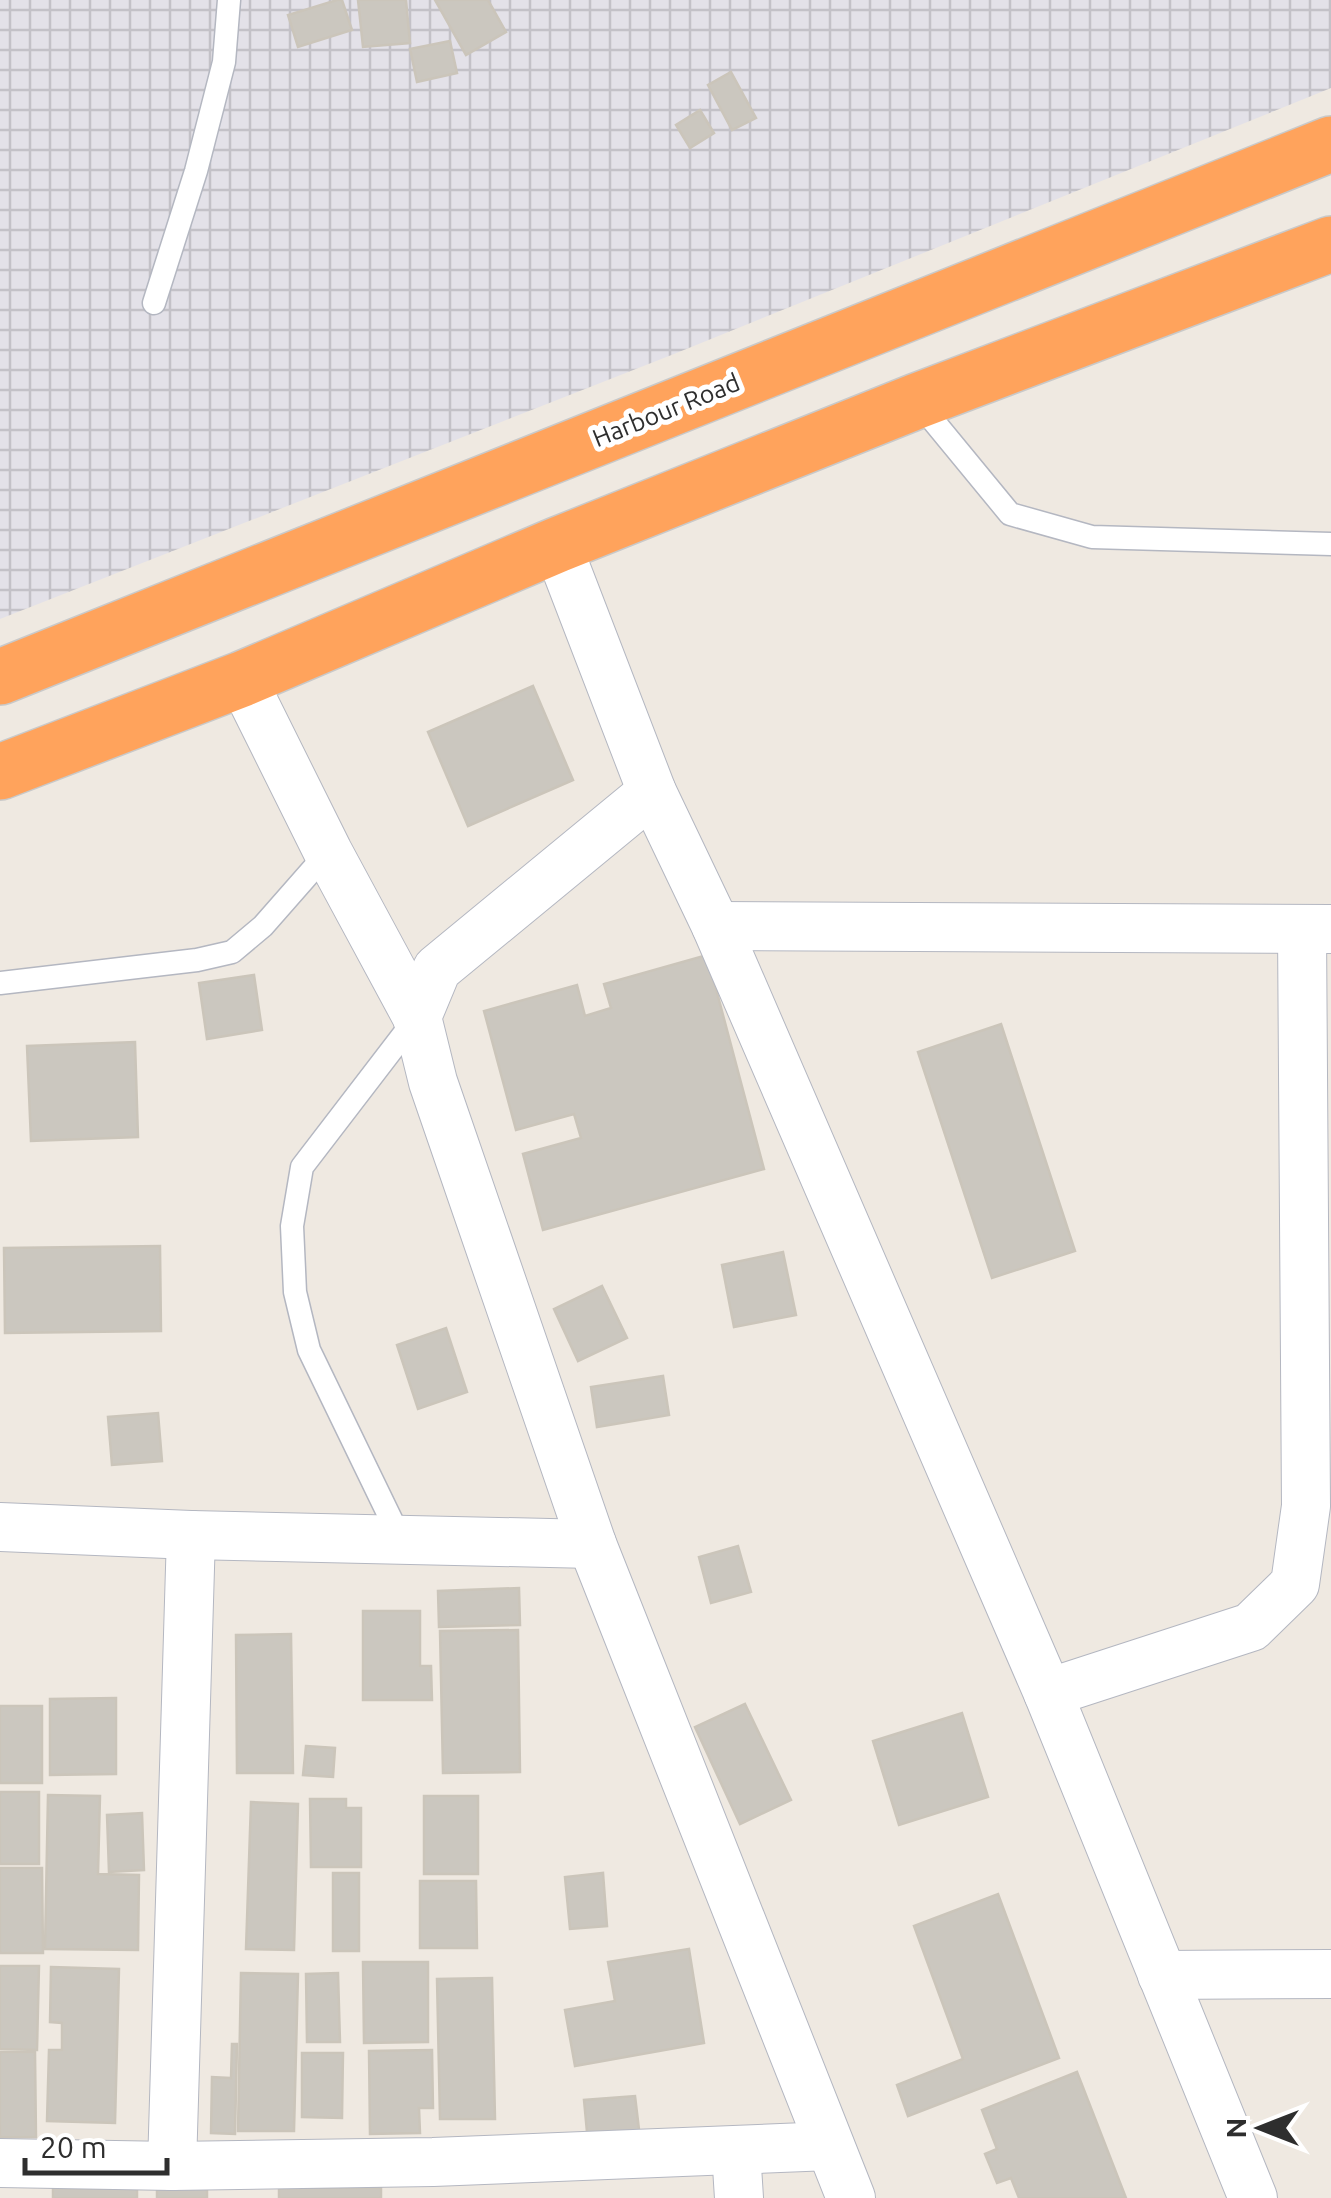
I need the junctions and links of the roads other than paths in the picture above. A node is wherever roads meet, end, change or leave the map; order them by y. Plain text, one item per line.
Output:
1 (229, 0) edge
2 (1331, 144) edge
3 (1331, 244) edge
4 (154, 302) dead end
5 (917, 401) junction
6 (1331, 544) edge
7 (557, 546) junction
8 (0, 677) edge
9 (242, 679) junction
10 (0, 772) edge
11 (652, 792) junction
12 (328, 852) junction
13 (716, 926) junction
14 (1316, 929) edge
15 (0, 982) edge
16 (416, 1017) junction
17 (0, 1527) edge
18 (191, 1535) junction
19 (402, 1540) junction
20 (592, 1544) junction
21 (1048, 1693) junction
22 (1331, 1974) edge
23 (1162, 1975) junction
24 (830, 2146) junction
25 (736, 2151) junction
26 (172, 2166) junction
27 (6, 2175) edge
28 (432, 2180) edge
29 (739, 2198) edge
30 (852, 2198) edge
31 (1253, 2198) edge

1 - 4 lane
2 - 8 highway, Harbour Road
3 - 5 highway
5 - 6 lane
5 - 7 highway
7 - 9 highway
7 - 11 street
9 - 10 highway
9 - 12 street
11 - 13 street
11 - 16 street
12 - 15 lane
12 - 16 street
13 - 14 street
13 - 21 street
14 - 21 street
16 - 19 lane
16 - 20 street
17 - 18 street
18 - 19 street
18 - 26 street
19 - 20 street
20 - 24 street
21 - 23 street
22 - 23 street
23 - 31 street
24 - 25 street
24 - 30 street
25 - 28 street
25 - 29 street
26 - 27 street
26 - 28 street

